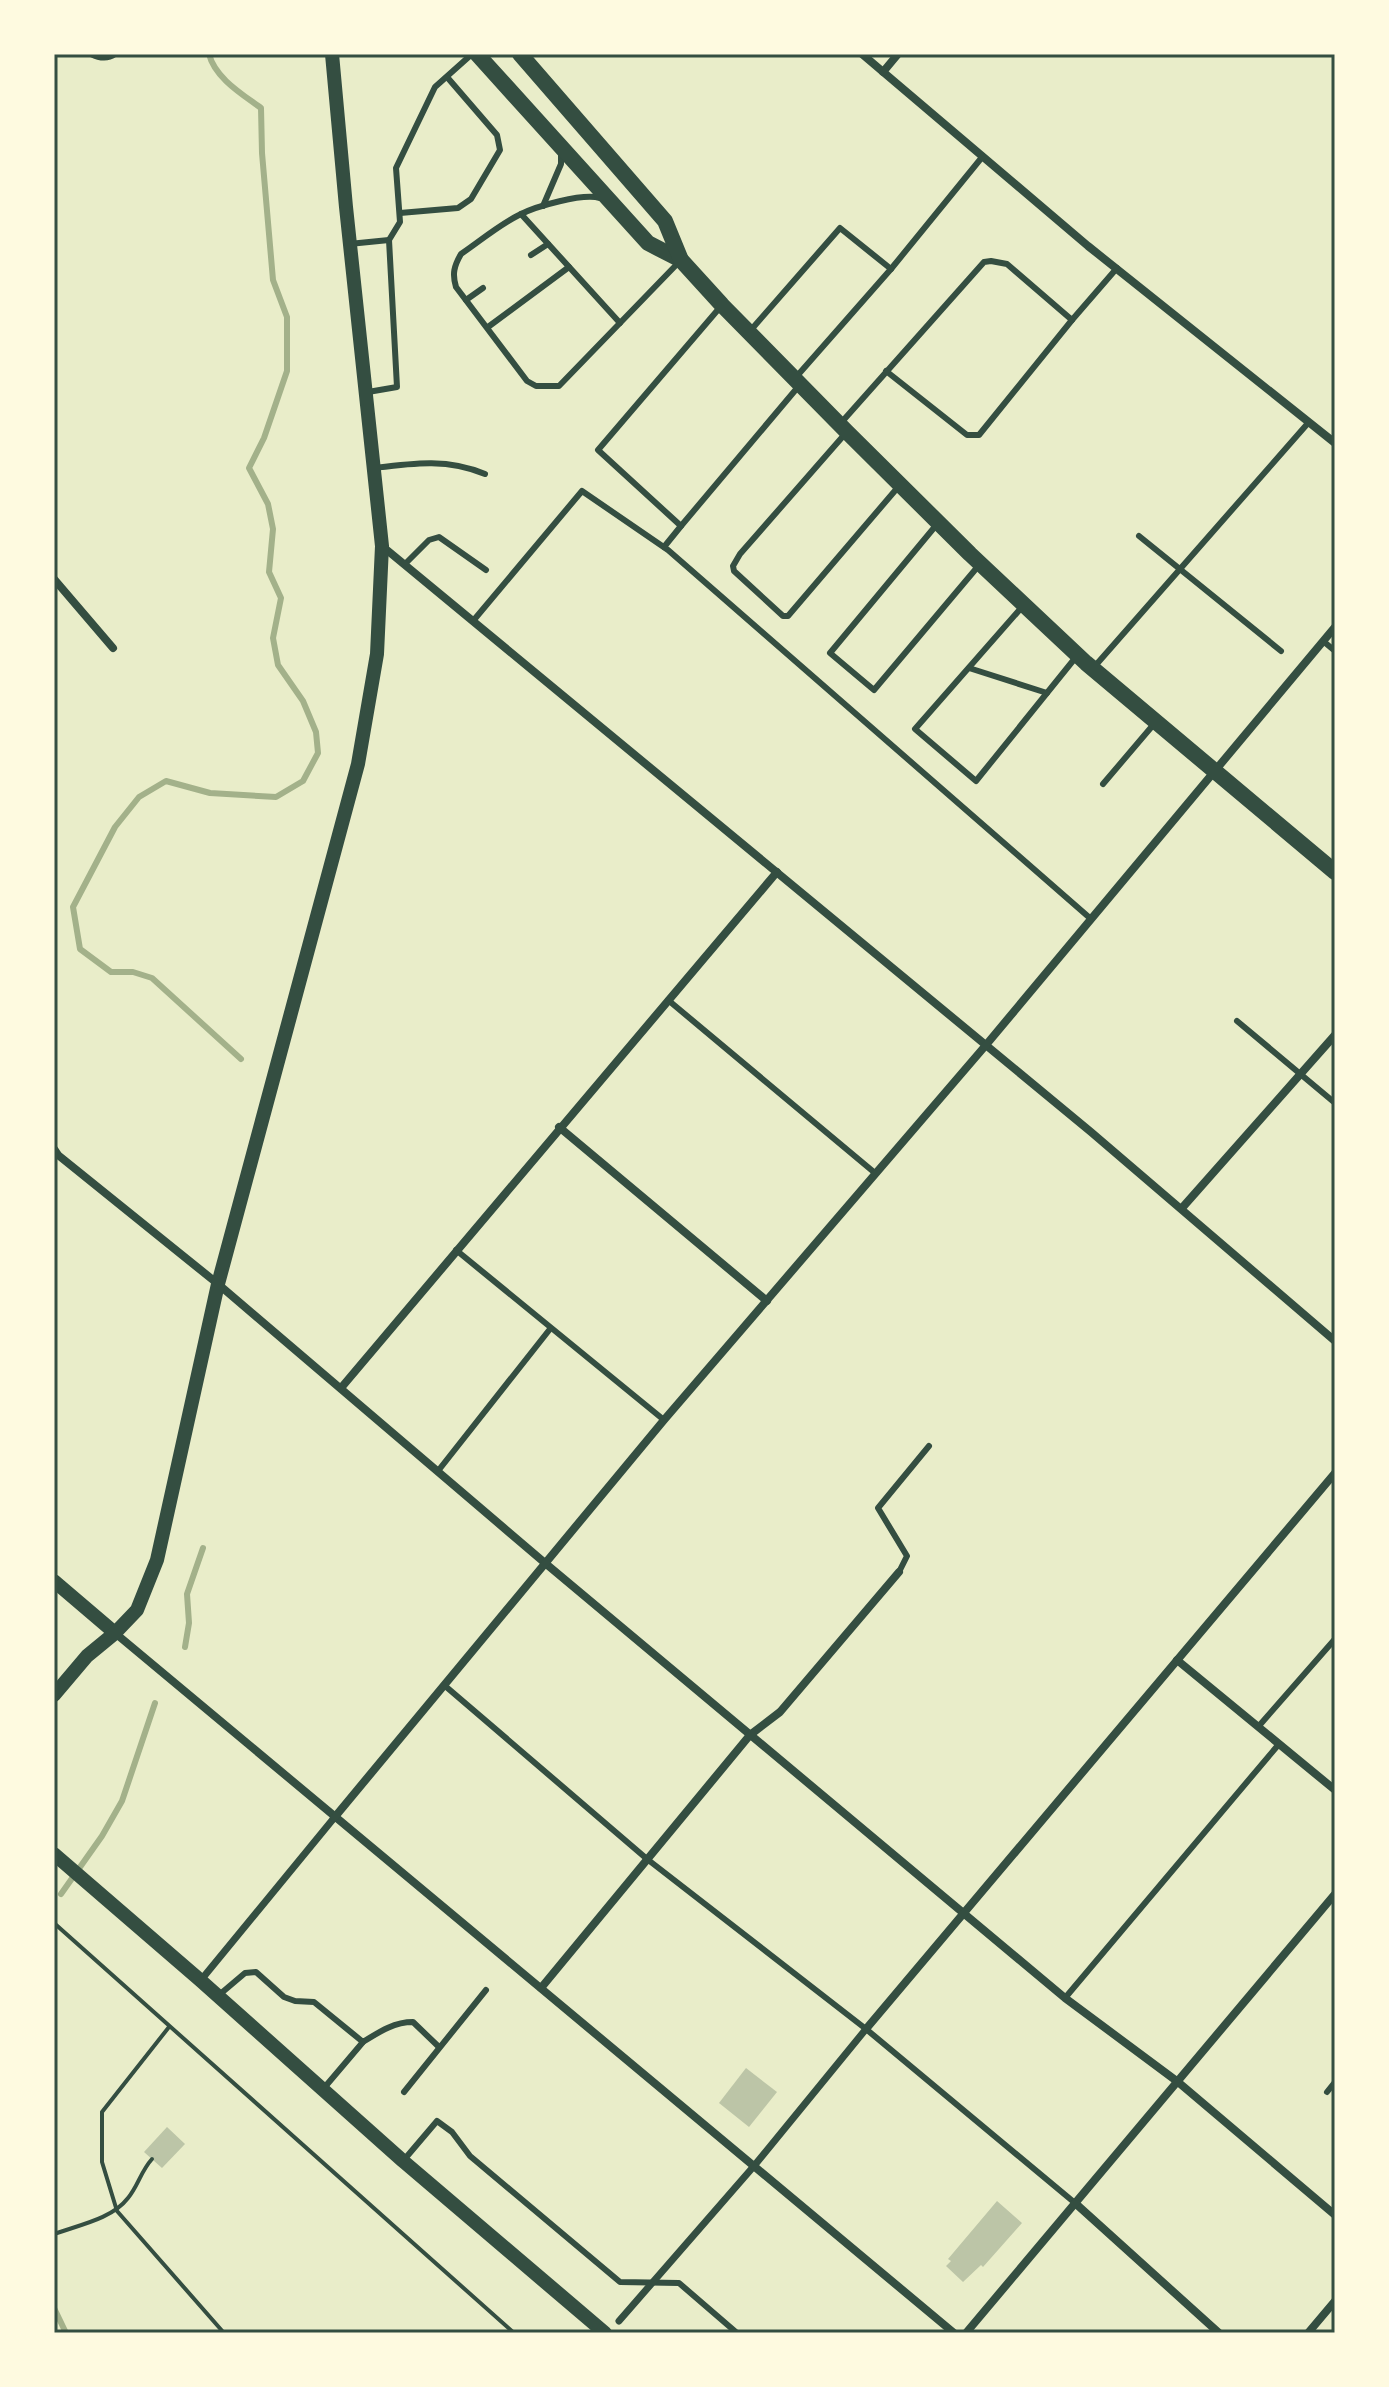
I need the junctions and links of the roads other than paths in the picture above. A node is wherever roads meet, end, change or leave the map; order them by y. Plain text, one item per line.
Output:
1 (91, 54) edge
2 (115, 54) edge
3 (332, 54) edge
4 (475, 54) edge
5 (520, 54) edge
6 (862, 54) edge
7 (898, 54) edge
8 (883, 72) junction
9 (447, 77) junction
10 (561, 146) junction
11 (983, 156) junction
12 (612, 202) junction
13 (543, 206) junction
14 (400, 213) junction
15 (521, 214) junction
16 (389, 240) junction
17 (349, 244) junction
18 (548, 244) junction
19 (531, 255) dead end
20 (681, 260) junction
21 (569, 267) junction
22 (1117, 268) junction
23 (891, 269) junction
24 (483, 288) dead end
25 (466, 300) junction
26 (722, 305) junction
27 (1072, 320) junction
28 (620, 323) junction
29 (488, 327) junction
30 (748, 332) junction
31 (886, 371) junction
32 (797, 382) junction
33 (366, 392) junction
34 (1309, 422) junction
35 (844, 428) junction
36 (1335, 443) edge
37 (374, 468) junction
38 (485, 474) dead end
39 (900, 485) junction
40 (938, 523) junction
41 (681, 526) junction
42 (1139, 536) dead end
43 (382, 546) junction
44 (664, 547) junction
45 (405, 564) junction
46 (980, 564) junction
47 (1181, 568) junction
48 (486, 570) dead end
49 (54, 579) edge
50 (1024, 605) junction
51 (473, 621) junction
52 (1335, 627) edge
53 (1323, 641) junction
54 (113, 648) dead end
55 (1281, 651) dead end
56 (1335, 651) edge
57 (1078, 654) junction
58 (969, 668) junction
59 (1093, 668) junction
60 (1047, 693) junction
61 (1157, 721) junction
62 (1215, 769) junction
63 (1103, 784) dead end
64 (777, 872) junction
65 (1335, 872) edge
66 (1091, 919) junction
67 (668, 1000) junction
68 (1237, 1021) dead end
69 (1335, 1035) edge
70 (986, 1045) junction
71 (1302, 1075) junction
72 (1335, 1103) edge
73 (559, 1127) junction
74 (54, 1149) edge
75 (875, 1173) junction
76 (1182, 1208) junction
77 (456, 1250) junction
78 (218, 1284) junction
79 (767, 1301) junction
80 (550, 1329) junction
81 (1335, 1341) edge
82 (341, 1388) junction
83 (664, 1420) junction
84 (929, 1446) dead end
85 (438, 1471) junction
86 (1335, 1473) edge
87 (545, 1563) junction
88 (899, 1572) joint
89 (54, 1581) edge
90 (115, 1633) junction
91 (1335, 1639) edge
92 (1177, 1660) junction
93 (444, 1685) junction
94 (54, 1695) edge
95 (1258, 1727) junction
96 (750, 1735) junction
97 (1279, 1744) junction
98 (1335, 1790) edge
99 (334, 1818) junction
100 (54, 1854) edge
101 (647, 1859) junction
102 (1335, 1894) edge
103 (963, 1913) junction
104 (200, 1980) junction
105 (541, 1988) junction
106 (486, 1990) dead end
107 (218, 1996) junction
108 (1065, 1998) junction
109 (866, 2029) junction
110 (363, 2042) junction
111 (439, 2047) junction
112 (1178, 2082) junction
113 (1335, 2082) edge
114 (323, 2090) junction
115 (404, 2092) dead end
116 (1327, 2092) dead end
117 (403, 2161) junction
118 (754, 2166) junction
119 (1075, 2203) junction
120 (1335, 2215) edge
121 (652, 2283) junction
122 (1335, 2301) edge
123 (619, 2321) dead end
124 (605, 2333) edge
125 (737, 2333) edge
126 (954, 2333) edge
127 (966, 2333) edge
128 (1219, 2333) edge
129 (1308, 2333) edge

1 - 2 lane
3 - 17 street
4 - 9 lane
4 - 10 main road
5 - 20 main road
6 - 8 street
7 - 8 street
8 - 11 street
9 - 14 lane
9 - 14 lane
10 - 12 main road
10 - 13 lane
11 - 22 street
11 - 23 lane
12 - 13 lane
12 - 20 main road
13 - 15 lane
14 - 16 lane
15 - 18 lane
15 - 25 lane
16 - 17 lane
16 - 33 lane
17 - 33 street
18 - 19 lane
18 - 21 lane
20 - 26 main road
20 - 28 lane
21 - 28 lane
21 - 29 lane
22 - 27 lane
22 - 34 street
23 - 30 lane
23 - 32 lane
24 - 25 lane
25 - 29 lane
26 - 30 main road
26 - 41 lane
27 - 31 lane
27 - 31 lane
28 - 29 lane
30 - 32 main road
31 - 35 lane
32 - 35 main road
32 - 41 lane
33 - 37 street
34 - 36 street
34 - 47 lane
35 - 39 main road
35 - 39 lane
37 - 38 lane
37 - 43 street
39 - 40 main road
40 - 46 main road
40 - 46 lane
41 - 44 lane
42 - 47 lane
43 - 45 street
43 - 78 street
44 - 51 lane
44 - 66 lane
45 - 48 lane
45 - 51 street
46 - 50 main road
47 - 55 lane
47 - 59 lane
49 - 54 street
50 - 57 main road
50 - 58 lane
51 - 64 street
52 - 53 street
53 - 56 lane
53 - 62 street
57 - 59 main road
57 - 60 lane
58 - 60 lane
58 - 60 lane
59 - 61 main road
61 - 62 main road
61 - 63 lane
62 - 65 main road
62 - 66 street
64 - 67 street
64 - 70 street
66 - 70 street
67 - 73 street
67 - 75 lane
68 - 71 lane
69 - 71 street
70 - 75 street
70 - 76 street
71 - 72 lane
71 - 76 street
73 - 77 street
73 - 79 street
74 - 78 street
75 - 79 street
76 - 81 street
77 - 80 lane
77 - 82 street
78 - 82 street
78 - 90 street
79 - 83 street
80 - 83 lane
80 - 85 lane
82 - 85 street
83 - 87 street
84 - 88 lane
85 - 87 street
86 - 92 street
87 - 93 street
87 - 96 street
88 - 96 street
89 - 90 street
90 - 94 street
90 - 99 street
91 - 95 lane
92 - 95 street
92 - 103 street
93 - 99 street
93 - 101 lane
95 - 97 street
96 - 101 street
96 - 103 street
97 - 98 street
97 - 108 lane
99 - 104 street
99 - 105 street
100 - 104 street
101 - 105 street
101 - 109 lane
102 - 112 street
103 - 108 street
103 - 109 street
104 - 107 street
105 - 118 street
106 - 111 lane
107 - 110 lane
107 - 114 street
108 - 112 street
109 - 118 street
109 - 119 lane
110 - 111 lane
110 - 114 lane
111 - 115 lane
112 - 119 street
112 - 120 street
113 - 116 lane
114 - 117 street
117 - 121 lane
117 - 124 street
118 - 121 street
118 - 126 street
119 - 127 street
119 - 128 street
121 - 123 street
121 - 125 lane
122 - 129 street

